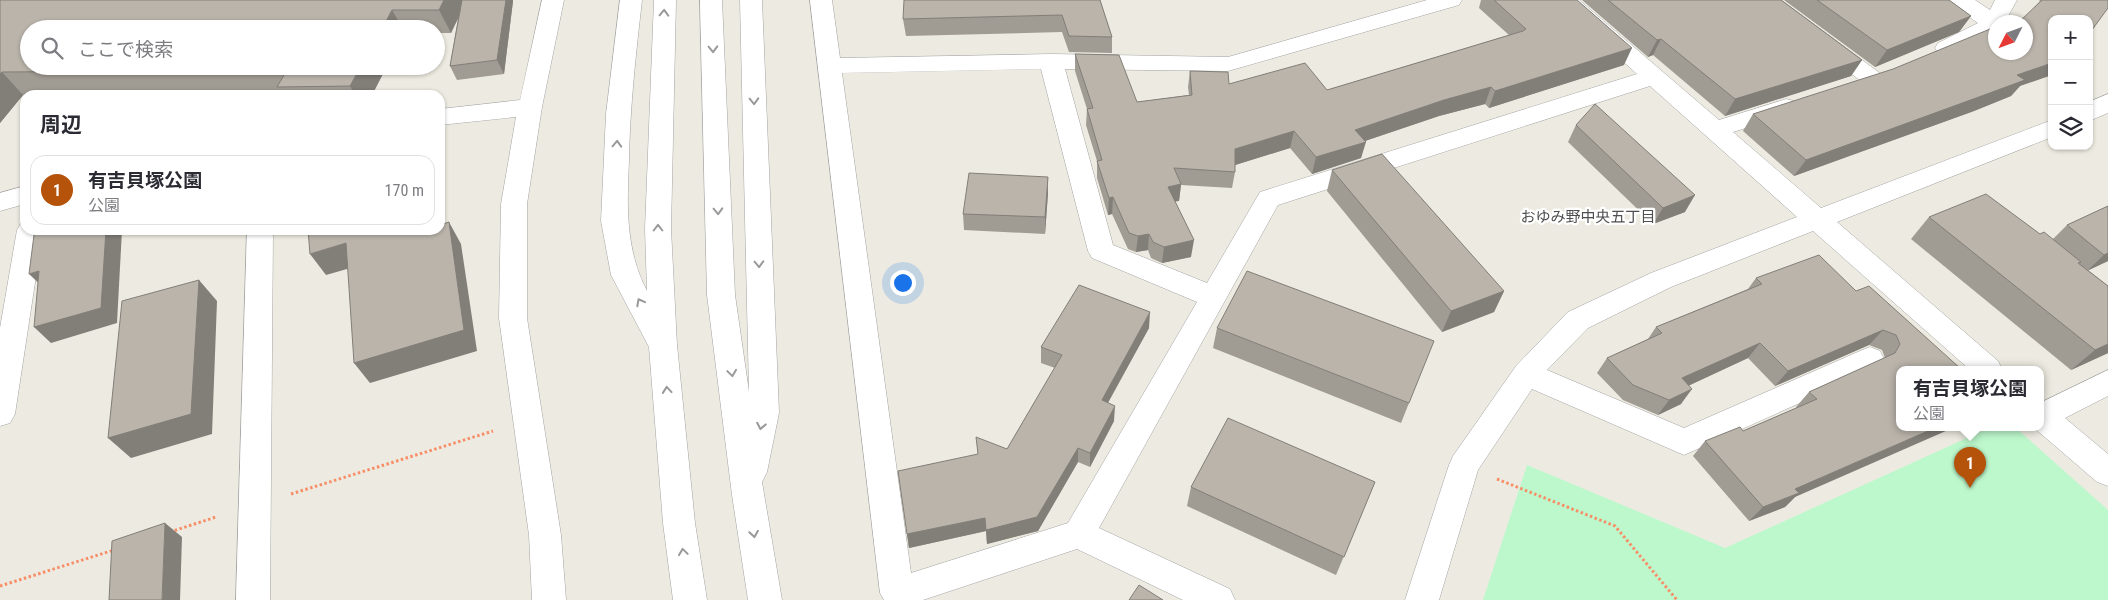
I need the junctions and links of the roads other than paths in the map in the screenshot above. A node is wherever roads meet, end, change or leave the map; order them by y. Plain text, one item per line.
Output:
1 (553, 0) edge
2 (631, 0) edge
3 (665, 0) edge
4 (711, 0) edge
5 (751, 0) edge
6 (821, 0) edge
7 (1451, 0) edge
8 (1566, 0) edge
9 (1767, 0) edge
10 (1960, 0) edge
11 (2006, 0) edge
12 (1999, 15) edge
13 (1988, 19) edge
14 (1988, 27) edge
15 (1925, 57) edge
16 (1051, 62) junction
17 (831, 66) junction
18 (1654, 77) junction
19 (1845, 88) edge
20 (1808, 100) edge
21 (2108, 102) edge
22 (530, 107) junction
23 (2093, 111) edge
24 (445, 116) edge
25 (1714, 130) junction
26 (2048, 130) edge
27 (20, 196) edge
28 (0, 202) edge
29 (1817, 219) junction
30 (29, 235) edge
31 (260, 235) edge
32 (1214, 296) junction
33 (662, 345) junction
34 (1870, 359) dead end
35 (1985, 366) edge
36 (1526, 374) junction
37 (2108, 382) edge
38 (0, 414) edge
39 (2044, 414) edge
40 (2044, 418) edge
41 (2108, 473) edge
42 (748, 495) junction
43 (1079, 534) junction
44 (253, 600) edge
45 (549, 600) edge
46 (690, 600) edge
47 (765, 600) edge
48 (1218, 600) edge
49 (1422, 600) edge

1 - 22 street
33 -> 2 street
33 -> 3 street
4 -> 42 street
5 -> 42 street
6 - 17 street
7 - 16 street
8 - 18 street
9 - 19 street
10 - 13 street
11 - 12 street
14 - 15 street
16 - 17 street
16 - 32 street
17 - 43 street
18 - 25 street
18 - 32 street
20 - 25 street
21 - 23 street
22 - 24 street
22 - 45 street
25 - 29 street
26 - 29 street
27 - 28 street
29 - 35 street
29 - 36 street
30 - 38 street
31 - 44 street
32 - 43 street
46 -> 33 street
34 - 36 street
36 - 49 street
37 - 39 street
40 - 41 street
42 -> 47 street
43 - 48 street

